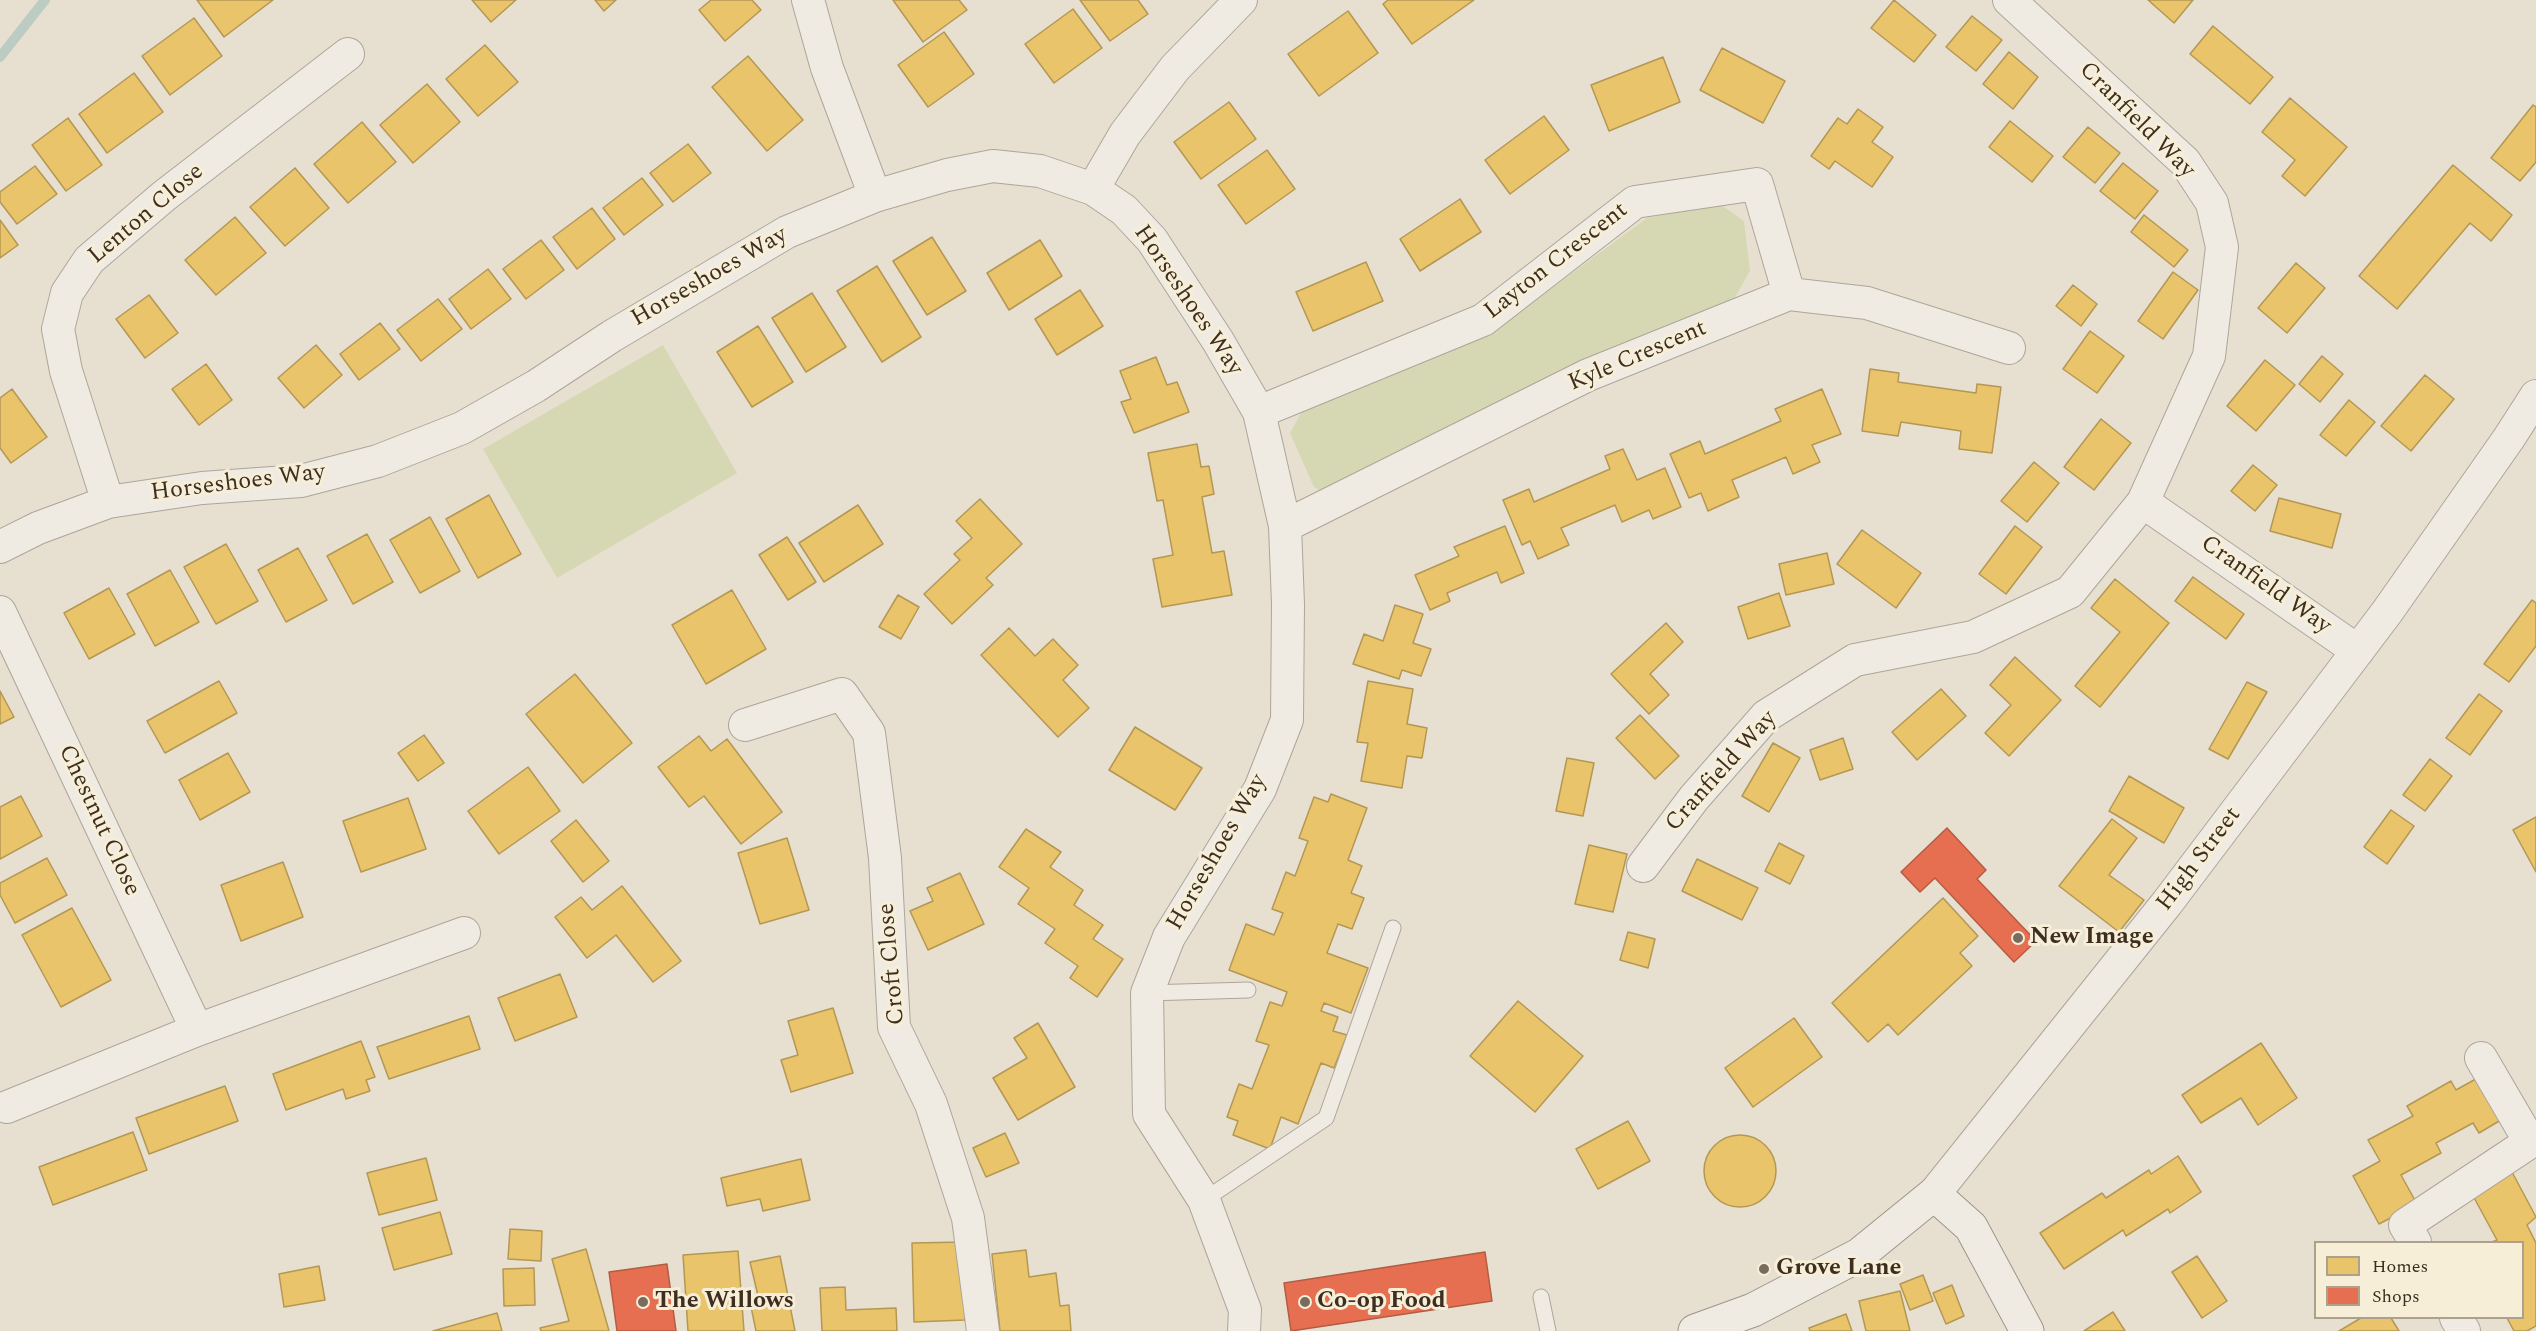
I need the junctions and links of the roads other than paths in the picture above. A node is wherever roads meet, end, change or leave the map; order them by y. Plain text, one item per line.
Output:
1 (808, 0) edge
2 (1241, 0) edge
3 (2009, 0) edge
4 (348, 55) dead end
5 (1093, 189) junction
6 (875, 196) junction
7 (1789, 294) junction
8 (2008, 348) dead end
9 (2536, 396) edge
10 (1259, 412) junction
11 (108, 502) junction
12 (2143, 502) junction
13 (1286, 526) junction
14 (0, 547) edge
15 (0, 612) edge
16 (2358, 651) junction
17 (745, 725) dead end
18 (1643, 866) dead end
19 (1393, 928) dead end
20 (464, 933) dead end
21 (1248, 990) dead end
22 (1148, 993) junction
23 (197, 1030) junction
24 (2481, 1058) dead end
25 (8, 1107) dead end
26 (1934, 1194) junction
27 (1204, 1200) junction
28 (2414, 1241) edge
29 (1541, 1297) dead end
30 (983, 1331) edge
31 (1244, 1331) edge
32 (1548, 1331) edge
33 (1695, 1331) edge
34 (2026, 1331) edge

1 - 6 street
2 - 5 street
3 - 12 street, Cranfield Way
4 - 11 street, Lenton Close
5 - 6 street, Horseshoes Way
5 - 10 street, Horseshoes Way
6 - 11 street, Horseshoes Way
7 - 8 street, Kyle Crescent
7 - 10 street, Layton Crescent
7 - 13 street, Kyle Crescent
9 - 16 street, High Street
10 - 13 street, Horseshoes Way
11 - 14 street, Horseshoes Way
12 - 16 street, Cranfield Way
12 - 18 street, Cranfield Way
13 - 22 street, Horseshoes Way
15 - 23 street, Chestnut Close
16 - 26 street, High Street
17 - 30 street, Croft Close
19 - 27 lane
20 - 23 street
21 - 22 lane
22 - 27 street, Horseshoes Way
23 - 25 street
24 - 28 street
26 - 33 street, High Street
26 - 34 street
27 - 31 street, Horseshoes Way
29 - 32 lane

